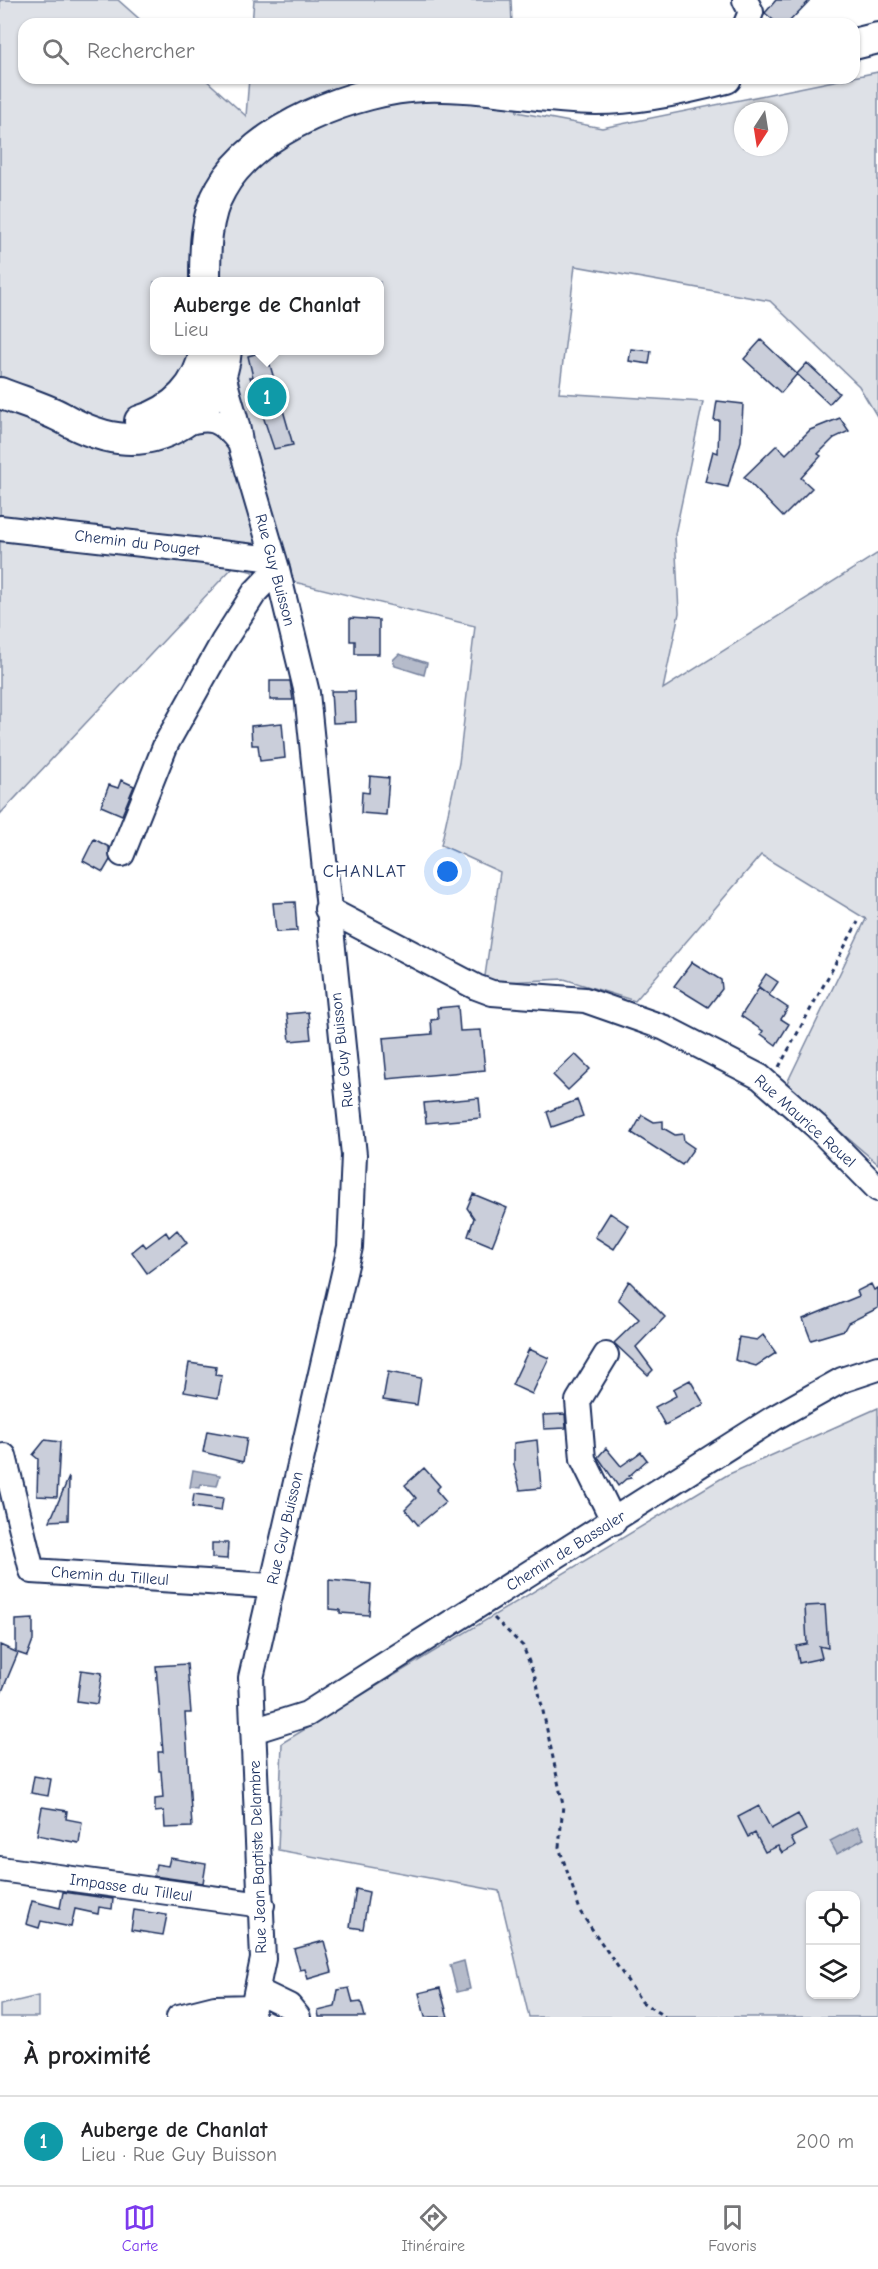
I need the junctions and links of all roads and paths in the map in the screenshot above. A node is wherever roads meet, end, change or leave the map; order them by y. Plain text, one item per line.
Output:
1 (746, 0) edge
2 (748, 18) edge
3 (878, 38) edge
4 (860, 42) edge
5 (696, 84) edge
6 (210, 277) edge
7 (213, 382) edge
8 (0, 393) edge
9 (60, 417) junction
10 (0, 528) edge
11 (275, 564) junction
12 (122, 854) dead end
13 (327, 909) junction
14 (858, 922) dead end
15 (770, 1085) junction
16 (878, 1189) edge
17 (606, 1355) dead end
18 (878, 1368) edge
19 (4, 1456) dead end
20 (614, 1522) junction
21 (271, 1586) junction
22 (480, 1605) junction
23 (254, 1731) junction
24 (0, 1869) edge
25 (262, 1905) junction
26 (254, 2005) edge
27 (180, 2017) edge
28 (298, 2017) edge
29 (665, 2017) edge

1 - 2 street
3 - 4 main road
5 - 6 main road
7 - 9 main road
7 - 9 main road
7 - 11 street, Rue Guy Buisson
8 - 9 main road
10 - 11 street, Chemin du Pouget
11 - 12 street
11 - 13 street, Rue Guy Buisson
13 - 15 street, Rue Maurice Rouel
13 - 21 street, Rue Guy Buisson
14 - 15 path
15 - 16 street, Rue Maurice Rouel
17 - 20 street
18 - 20 street, Chemin de Bassaler
19 - 21 street, Chemin du Tilleul
20 - 22 street, Chemin de Bassaler
21 - 23 street, Rue Guy Buisson
22 - 23 street, Chemin de Bassaler
22 - 29 path
23 - 25 street, Rue Jean Baptiste Delambre
24 - 25 street, Impasse du Tilleul
25 - 26 street, Rue Jean Baptiste Delambre
26 - 27 street
26 - 28 street

